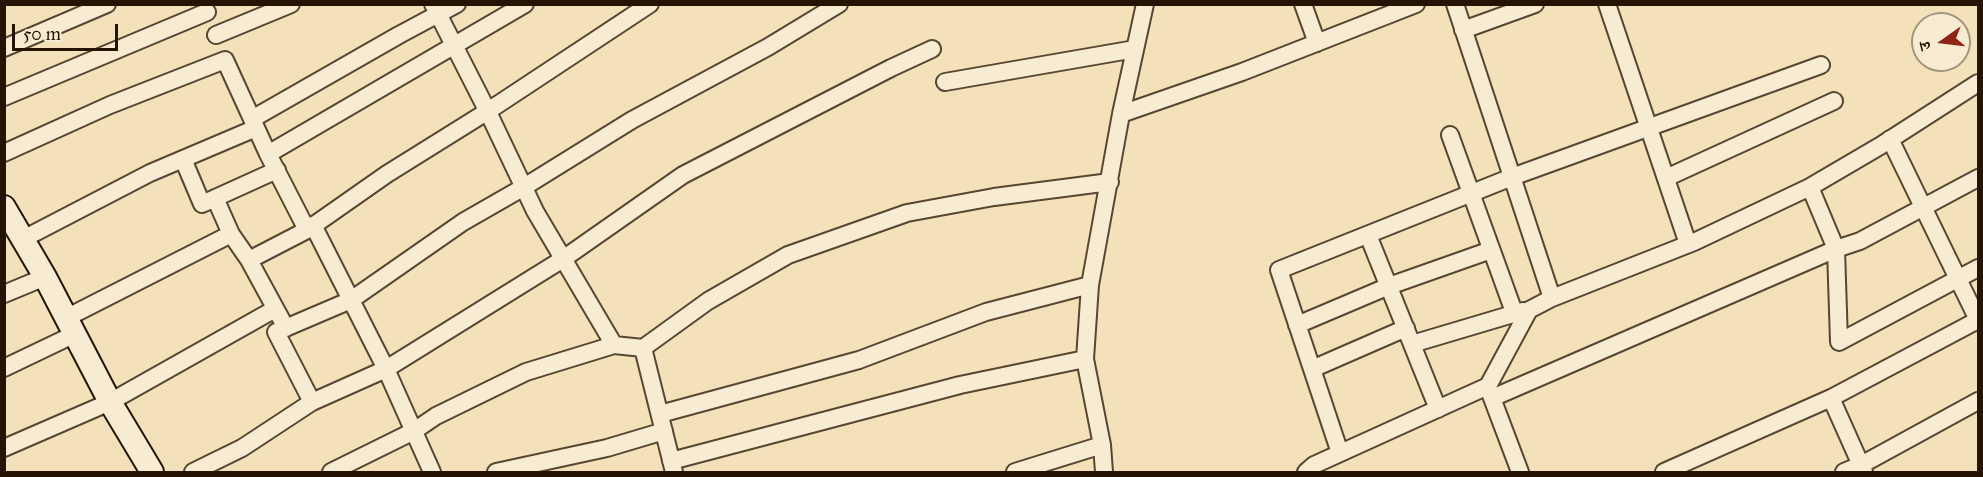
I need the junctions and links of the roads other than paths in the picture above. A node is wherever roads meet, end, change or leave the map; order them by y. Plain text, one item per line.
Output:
1 (107, 4) edge
2 (291, 4) edge
3 (457, 4) edge
4 (525, 4) edge
5 (650, 4) edge
6 (839, 4) edge
7 (1145, 4) edge
8 (1303, 4) edge
9 (1416, 4) edge
10 (1455, 4) edge
11 (1535, 4) edge
12 (1607, 4) edge
13 (206, 8) edge
14 (435, 9) edge
15 (1463, 30) junction
16 (216, 34) junction
17 (1317, 43) junction
18 (454, 46) junction
19 (4, 48) edge
20 (932, 49) dead end
21 (1135, 50) junction
22 (225, 60) junction
23 (1821, 65) dead end
24 (945, 82) dead end
25 (1978, 83) edge
26 (4, 97) edge
27 (1834, 101) dead end
28 (488, 112) junction
29 (1121, 114) junction
30 (254, 123) junction
31 (1649, 128) junction
32 (1450, 135) dead end
33 (1890, 140) junction
34 (4, 153) edge
35 (268, 154) junction
36 (183, 159) junction
37 (277, 171) junction
38 (1512, 177) junction
39 (1666, 178) junction
40 (1978, 178) edge
41 (1110, 182) junction
42 (524, 187) junction
43 (1810, 188) junction
44 (1471, 194) junction
45 (215, 198) junction
46 (4, 207) edge
47 (1924, 207) junction
48 (310, 227) junction
49 (231, 234) junction
50 (1368, 235) junction
51 (23, 239) junction
52 (1688, 244) junction
53 (1836, 249) junction
54 (1491, 250) junction
55 (563, 259) junction
56 (249, 260) junction
57 (1978, 268) edge
58 (45, 277) junction
59 (1958, 279) junction
60 (1090, 285) junction
61 (1389, 286) junction
62 (4, 294) edge
63 (1552, 298) junction
64 (351, 300) junction
65 (275, 309) junction
66 (1522, 311) junction
67 (1978, 320) edge
68 (1297, 325) junction
69 (71, 326) junction
70 (286, 328) junction
71 (1406, 328) junction
72 (1412, 344) junction
73 (614, 345) junction
74 (643, 348) junction
75 (1085, 359) junction
76 (4, 368) edge
77 (386, 369) junction
78 (1312, 369) junction
79 (1490, 392) junction
80 (1831, 398) junction
81 (1978, 400) edge
82 (110, 402) junction
83 (312, 402) junction
84 (1438, 409) junction
85 (660, 414) junction
86 (414, 431) junction
87 (664, 431) junction
88 (1102, 444) junction
89 (4, 448) edge
90 (1340, 453) junction
91 (672, 467) edge
92 (1863, 469) edge
93 (152, 472) edge
94 (193, 472) edge
95 (331, 472) edge
96 (432, 472) edge
97 (496, 472) edge
98 (1015, 472) edge
99 (1104, 472) edge
100 (1306, 472) edge
101 (1520, 472) edge
102 (1664, 472) edge
103 (1844, 472) edge

1 - 19 street
2 - 16 street
3 - 14 street
4 - 18 street
5 - 28 street
6 - 42 street
7 - 21 street
8 - 17 street
9 - 17 street
10 - 15 street
11 - 15 street
12 - 31 street
13 - 16 street
13 - 26 street
14 - 18 street
14 - 30 street
15 - 38 street
16 - 22 street
17 - 29 street
18 - 28 street
18 - 35 street
20 - 55 street
21 - 24 street
21 - 29 street
22 - 30 street
22 - 34 street
23 - 31 street
25 - 33 street
27 - 39 street
28 - 42 street
28 - 48 street
29 - 41 street
30 - 35 street
30 - 36 street
31 - 38 street
31 - 39 street
32 - 44 street
33 - 43 street
33 - 47 street
35 - 37 street
36 - 45 street
36 - 51 street
37 - 45 street
37 - 48 street
38 - 44 street
38 - 63 street
39 - 52 street
40 - 47 street
41 - 60 street
41 - 74 street
42 - 55 street
42 - 64 street
43 - 52 street
43 - 53 street
44 - 50 street
44 - 54 street
45 - 49 street
46 - 51 street
47 - 53 street
47 - 59 street
48 - 56 street
48 - 64 street
49 - 56 street
49 - 69 street
50 - 61 street
50 - 68 street
51 - 58 street
52 - 63 street
53 - 59 street
53 - 79 street
54 - 61 street
54 - 66 street
55 - 73 street
55 - 77 street
56 - 65 street
57 - 59 street
58 - 62 street
58 - 69 street
59 - 67 street
60 - 75 street
60 - 85 street
61 - 68 street
61 - 71 street
63 - 66 street
64 - 70 street
64 - 77 street
65 - 70 street
65 - 82 street
66 - 72 street
66 - 79 street
67 - 80 street
68 - 78 street
69 - 76 street
69 - 82 street
70 - 83 street
71 - 72 street
71 - 78 street
72 - 84 street
73 - 74 street
73 - 86 street
74 - 85 street
75 - 88 street
75 - 91 street
77 - 83 street
77 - 86 street
78 - 90 street
79 - 84 street
79 - 101 street
80 - 92 street
80 - 102 street
81 - 92 street
82 - 89 street
82 - 93 street
83 - 94 street
84 - 90 street
85 - 87 street
86 - 95 street
86 - 96 street
87 - 91 street
87 - 97 street
88 - 98 street
88 - 99 street
90 - 100 street
92 - 103 street

